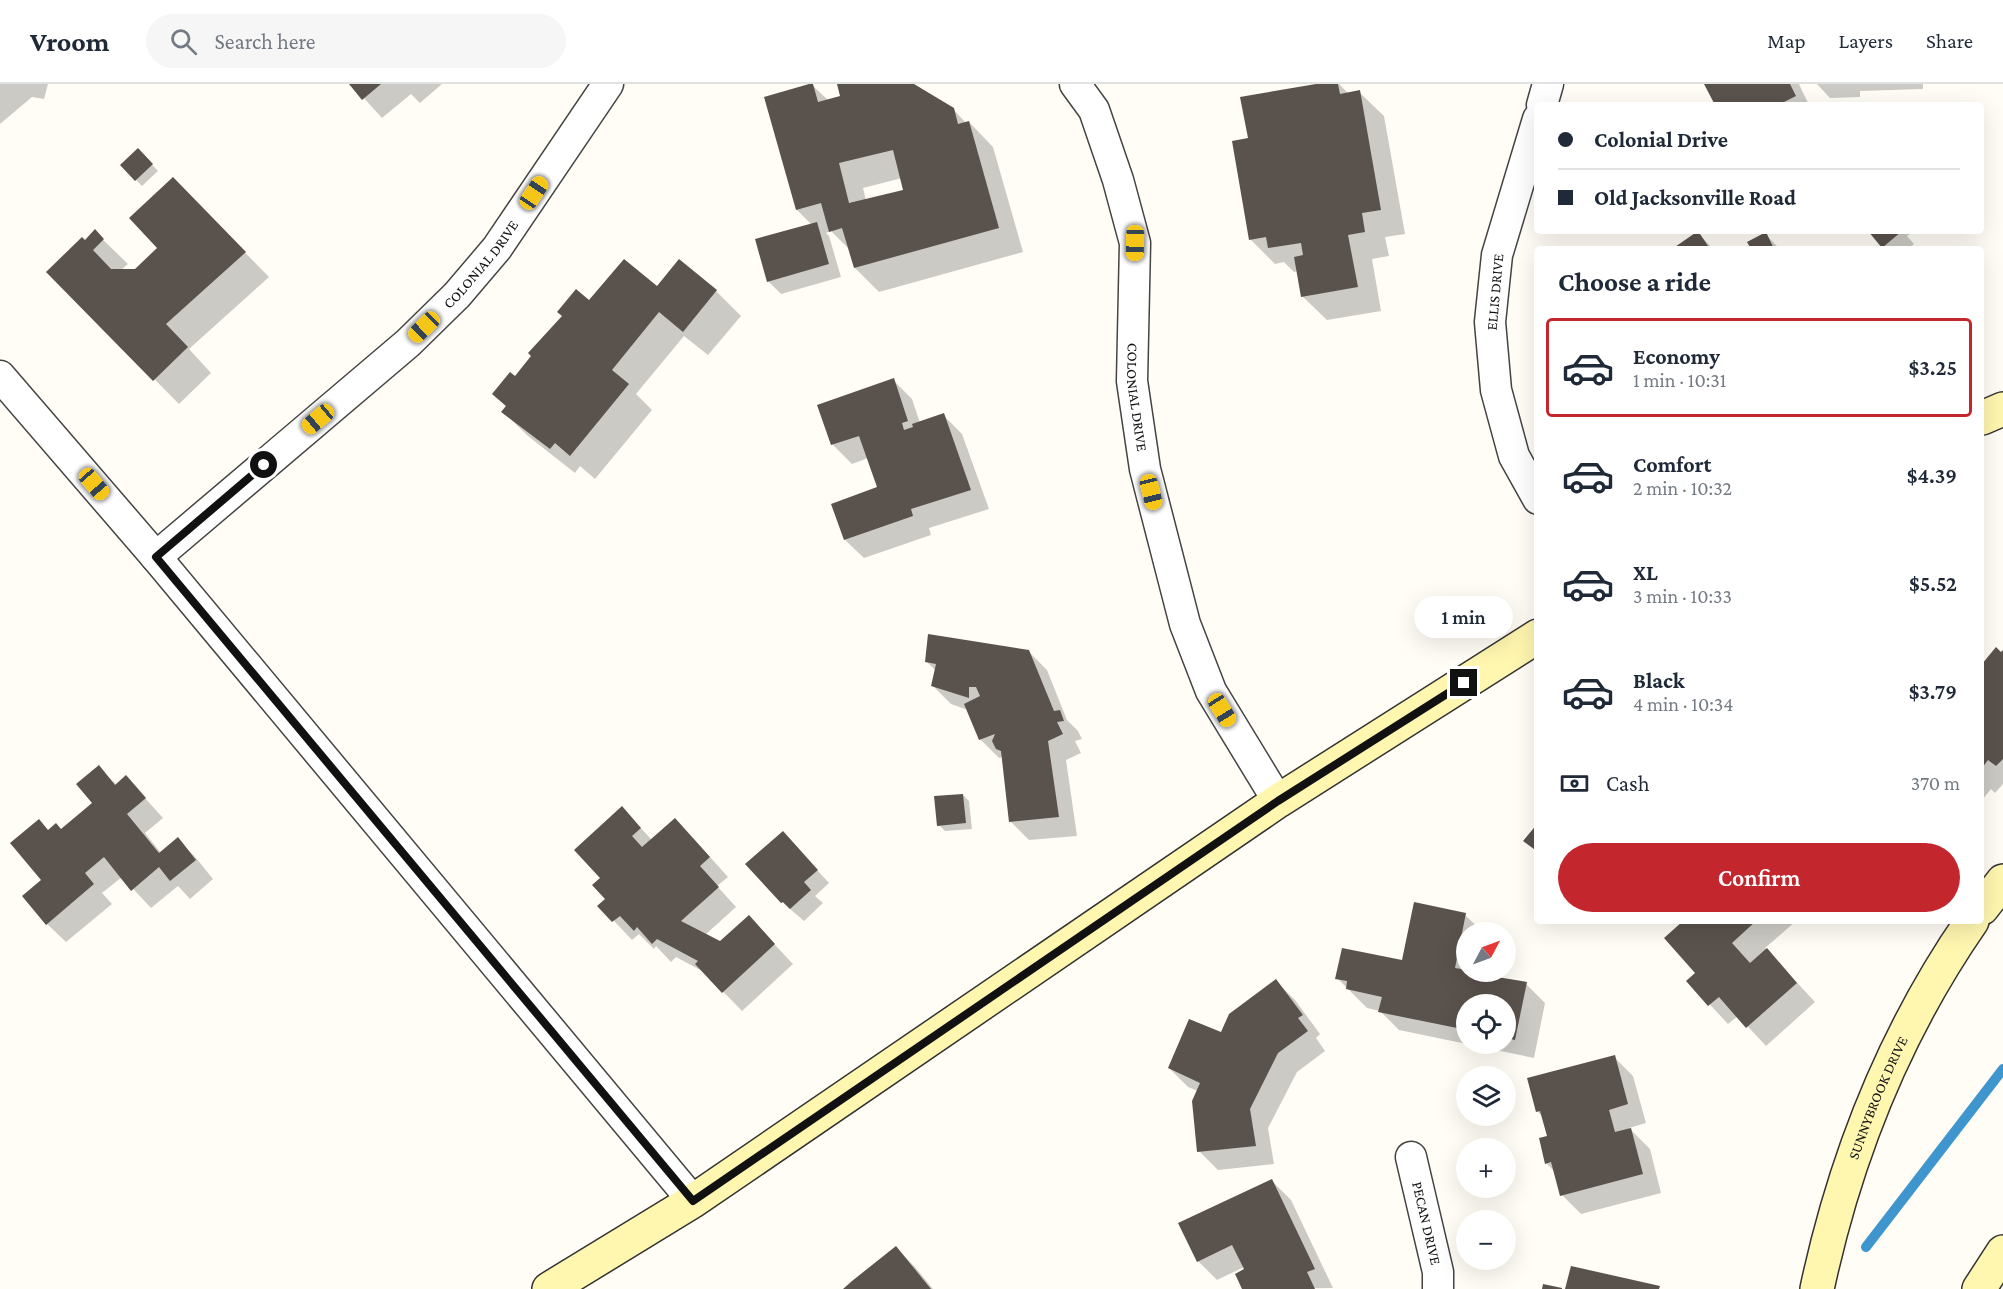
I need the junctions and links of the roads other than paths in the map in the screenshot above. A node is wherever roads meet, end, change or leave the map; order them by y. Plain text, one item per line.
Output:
1 (608, 84) edge
2 (1075, 84) edge
3 (1548, 84) edge
4 (1543, 102) edge
5 (1534, 132) edge
6 (0, 376) edge
7 (2003, 409) edge
8 (1984, 417) edge
9 (1534, 492) edge
10 (156, 557) junction
11 (1534, 639) edge
12 (1278, 801) junction
13 (2003, 881) edge
14 (1984, 904) edge
15 (1969, 924) edge
16 (1411, 1157) dead end
17 (693, 1201) junction
18 (2003, 1252) edge
19 (549, 1289) edge
20 (1438, 1289) edge
21 (1817, 1289) edge
22 (1979, 1289) edge

1 - 10 street, COLONIAL DRIVE
2 - 12 street, COLONIAL DRIVE
3 - 4 street
5 - 9 street, ELLIS DRIVE
6 - 10 street
7 - 8 main road
10 - 17 street
11 - 12 main road
12 - 17 main road
13 - 14 main road, SUNNYBROOK DRIVE
15 - 21 main road, SUNNYBROOK DRIVE
16 - 20 street, PECAN DRIVE
17 - 19 main road
18 - 22 main road

